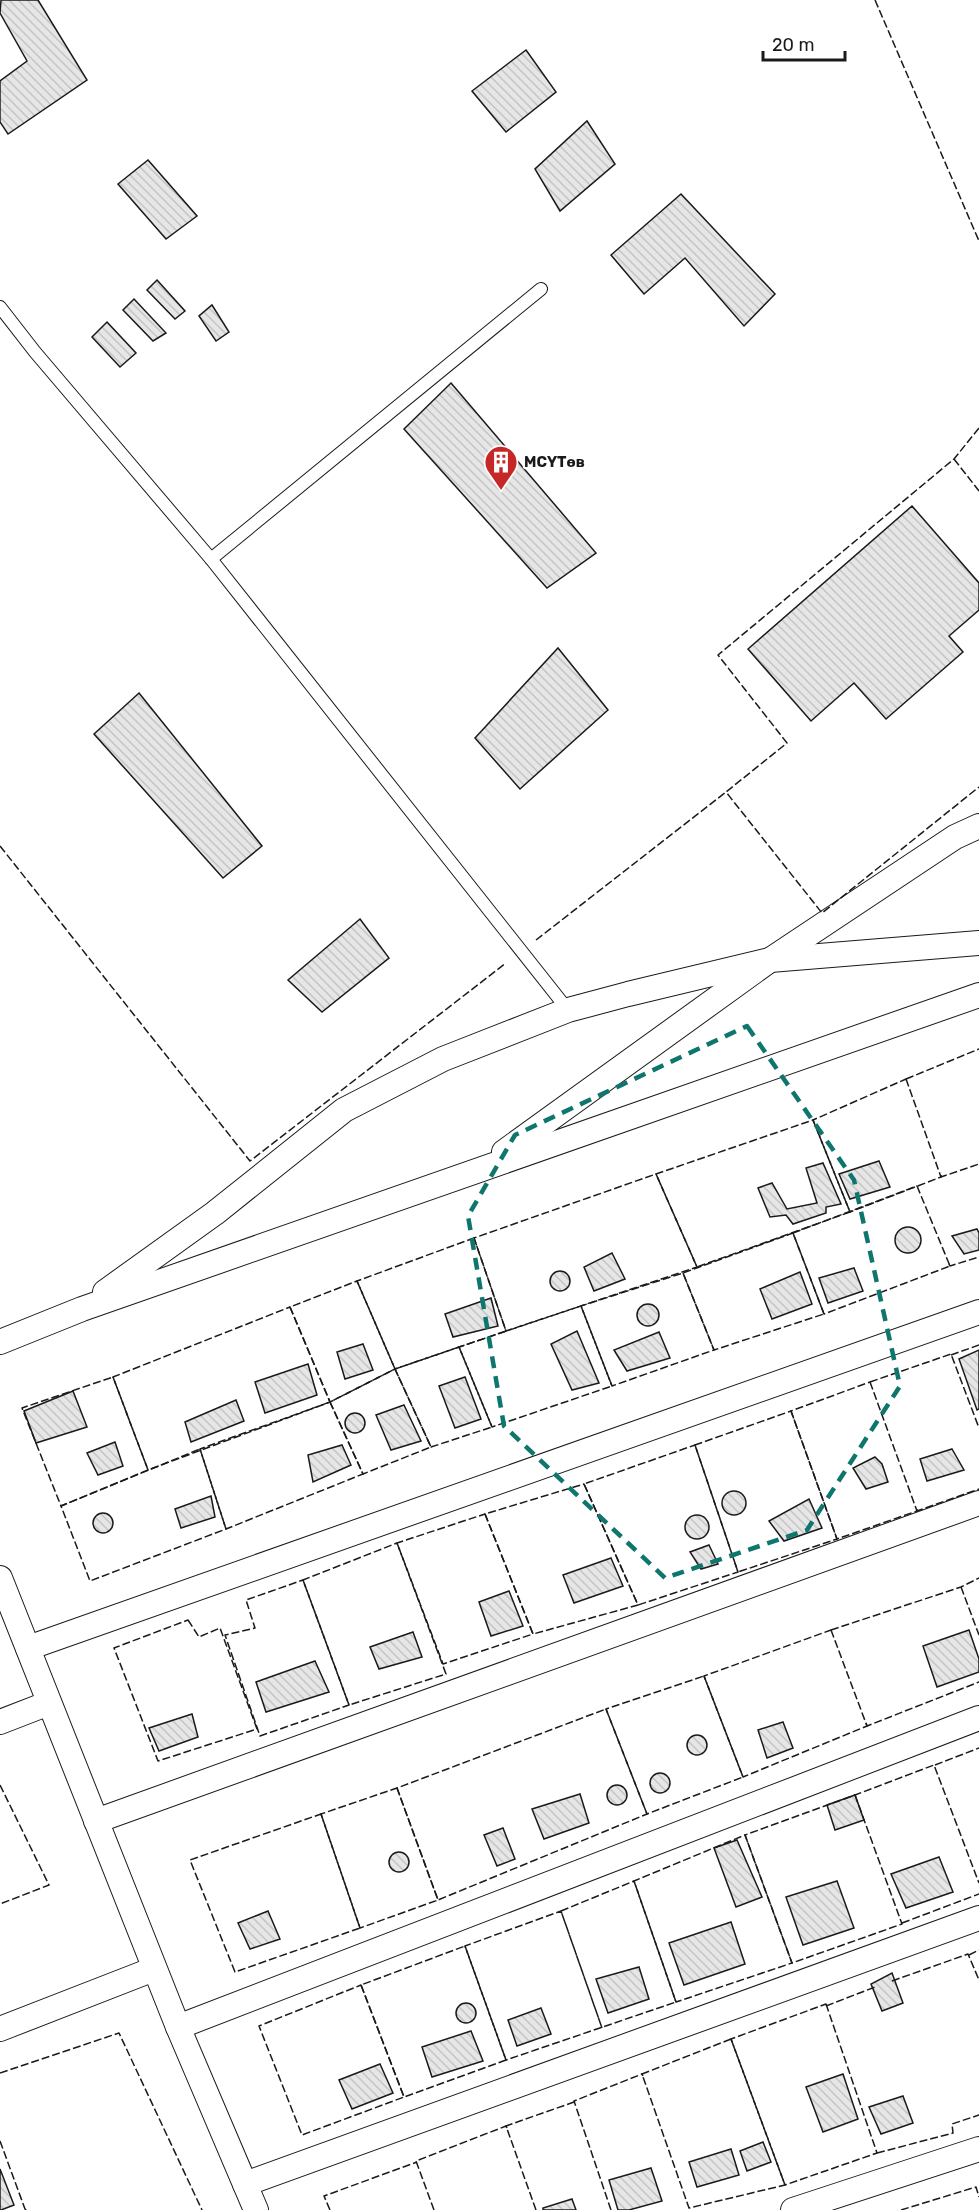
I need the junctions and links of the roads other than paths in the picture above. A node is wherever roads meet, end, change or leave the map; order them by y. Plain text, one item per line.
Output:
1 (541, 288) dead end
2 (0, 308) edge
3 (211, 559) junction
4 (979, 826) edge
5 (979, 943) edge
6 (770, 960) junction
7 (979, 995) edge
8 (568, 1010) junction
9 (482, 1168) junction
10 (82, 1309) junction
11 (979, 1312) edge
12 (0, 1342) edge
13 (979, 1503) edge
14 (0, 1578) edge
15 (28, 1648) junction
16 (49, 1702) junction
17 (979, 1718) edge
18 (0, 1722) edge
19 (96, 1821) junction
20 (979, 1918) edge
21 (154, 1969) junction
22 (178, 2027) junction
23 (0, 2029) edge
24 (979, 2149) edge
25 (245, 2184) junction
26 (255, 2210) edge
27 (793, 2210) edge

1 - 3 lane
2 - 3 lane
3 - 8 lane
4 - 6 street
5 - 6 street
6 - 8 street
6 - 9 street
7 - 9 street
8 - 10 street
9 - 10 street
10 - 12 street
11 - 15 street
13 - 19 street
14 - 15 street
15 - 16 street
16 - 18 street
16 - 19 street
17 - 22 street
19 - 21 street
20 - 25 street
21 - 22 street
21 - 23 street
22 - 25 street
24 - 27 street
25 - 26 street

